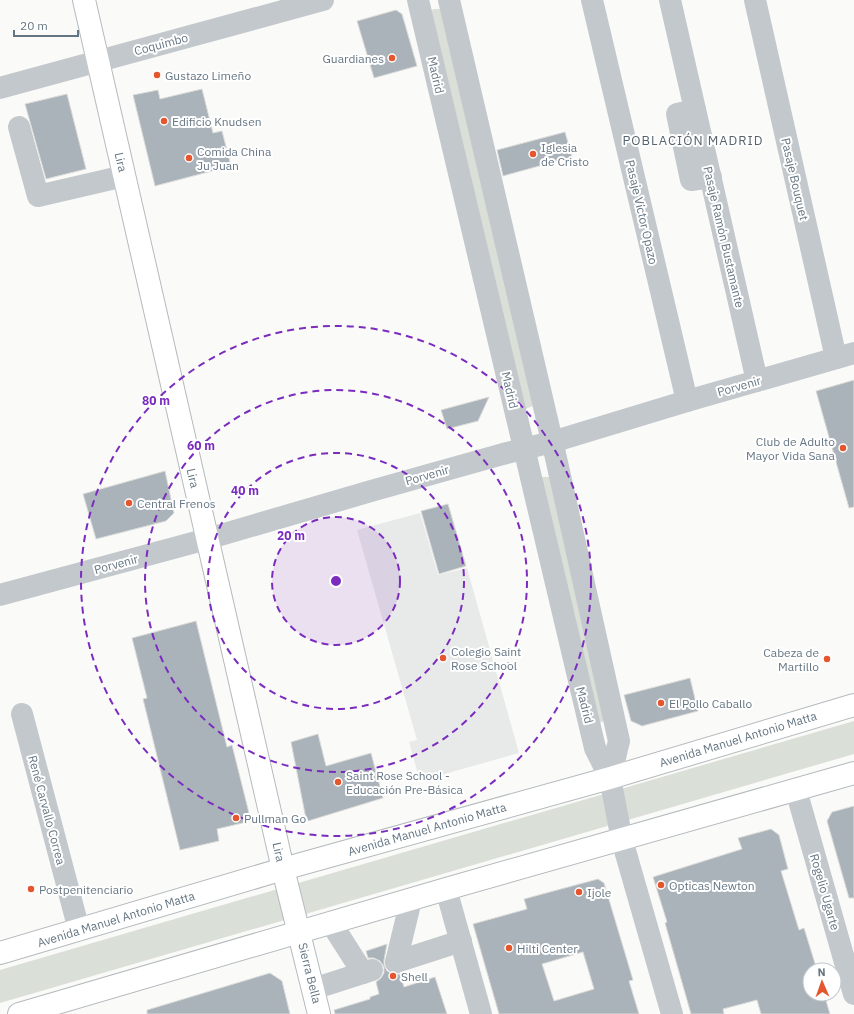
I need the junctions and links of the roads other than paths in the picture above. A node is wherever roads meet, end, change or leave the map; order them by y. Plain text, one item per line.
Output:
1 (84, 0) edge
2 (323, 0) edge
3 (418, 0) edge
4 (450, 0) edge
5 (592, 0) edge
6 (670, 0) edge
7 (754, 0) edge
8 (98, 60) junction
9 (0, 88) edge
10 (19, 127) dead end
11 (124, 176) junction
12 (845, 356) edge
13 (756, 381) junction
14 (688, 401) junction
15 (552, 442) junction
16 (524, 449) junction
17 (207, 540) junction
18 (0, 595) edge
19 (854, 705) edge
20 (22, 714) dead end
21 (854, 773) edge
22 (610, 778) junction
23 (796, 790) junction
24 (622, 840) junction
25 (282, 869) junction
26 (446, 889) junction
27 (411, 900) junction
28 (331, 923) junction
29 (79, 930) junction
30 (300, 932) junction
31 (461, 941) junction
32 (0, 953) edge
33 (313, 989) junction
34 (854, 994) edge
35 (19, 1014) edge
36 (319, 1014) edge
37 (481, 1014) edge
38 (672, 1014) edge

1 - 8 main road, Lira
2 - 8 street, Coquimbo
3 - 16 street, Madrid
4 - 15 street, Madrid
5 - 14 street, Pasaje Víctor Opazo
6 - 13 street, Pasaje Ramón Bustamante
7 - 12 street, Pasaje Bouquet
8 - 9 street, Coquimbo
8 - 11 main road, Lira
10 - 11 street
11 - 17 main road, Lira
12 - 13 street, Porvenir
13 - 14 street, Porvenir
14 - 15 street, Porvenir
15 - 16 street, Porvenir
15 - 22 street, Madrid
16 - 17 street, Porvenir
16 - 22 street, Madrid
17 - 18 street, Porvenir
17 - 25 main road, Lira
19 - 22 main road, Avenida Manuel Antonio Matta
20 - 29 street, René Carvallo Correa
21 - 23 main road
22 - 24 street, Madrid
22 - 25 main road, Avenida Manuel Antonio Matta
23 - 24 main road
23 - 34 street, Rogelio Ugarte
24 - 26 main road
24 - 38 street, Madrid
25 - 29 main road, Avenida Manuel Antonio Matta
25 - 30 main road, Lira
26 - 27 main road
26 - 31 street
27 - 28 main road
27 - 31 street
28 - 30 main road
28 - 33 street
29 - 32 main road, Avenida Manuel Antonio Matta
30 - 33 main road, Sierra Bella
30 - 35 main road
31 - 37 street
33 - 36 main road, Sierra Bella

